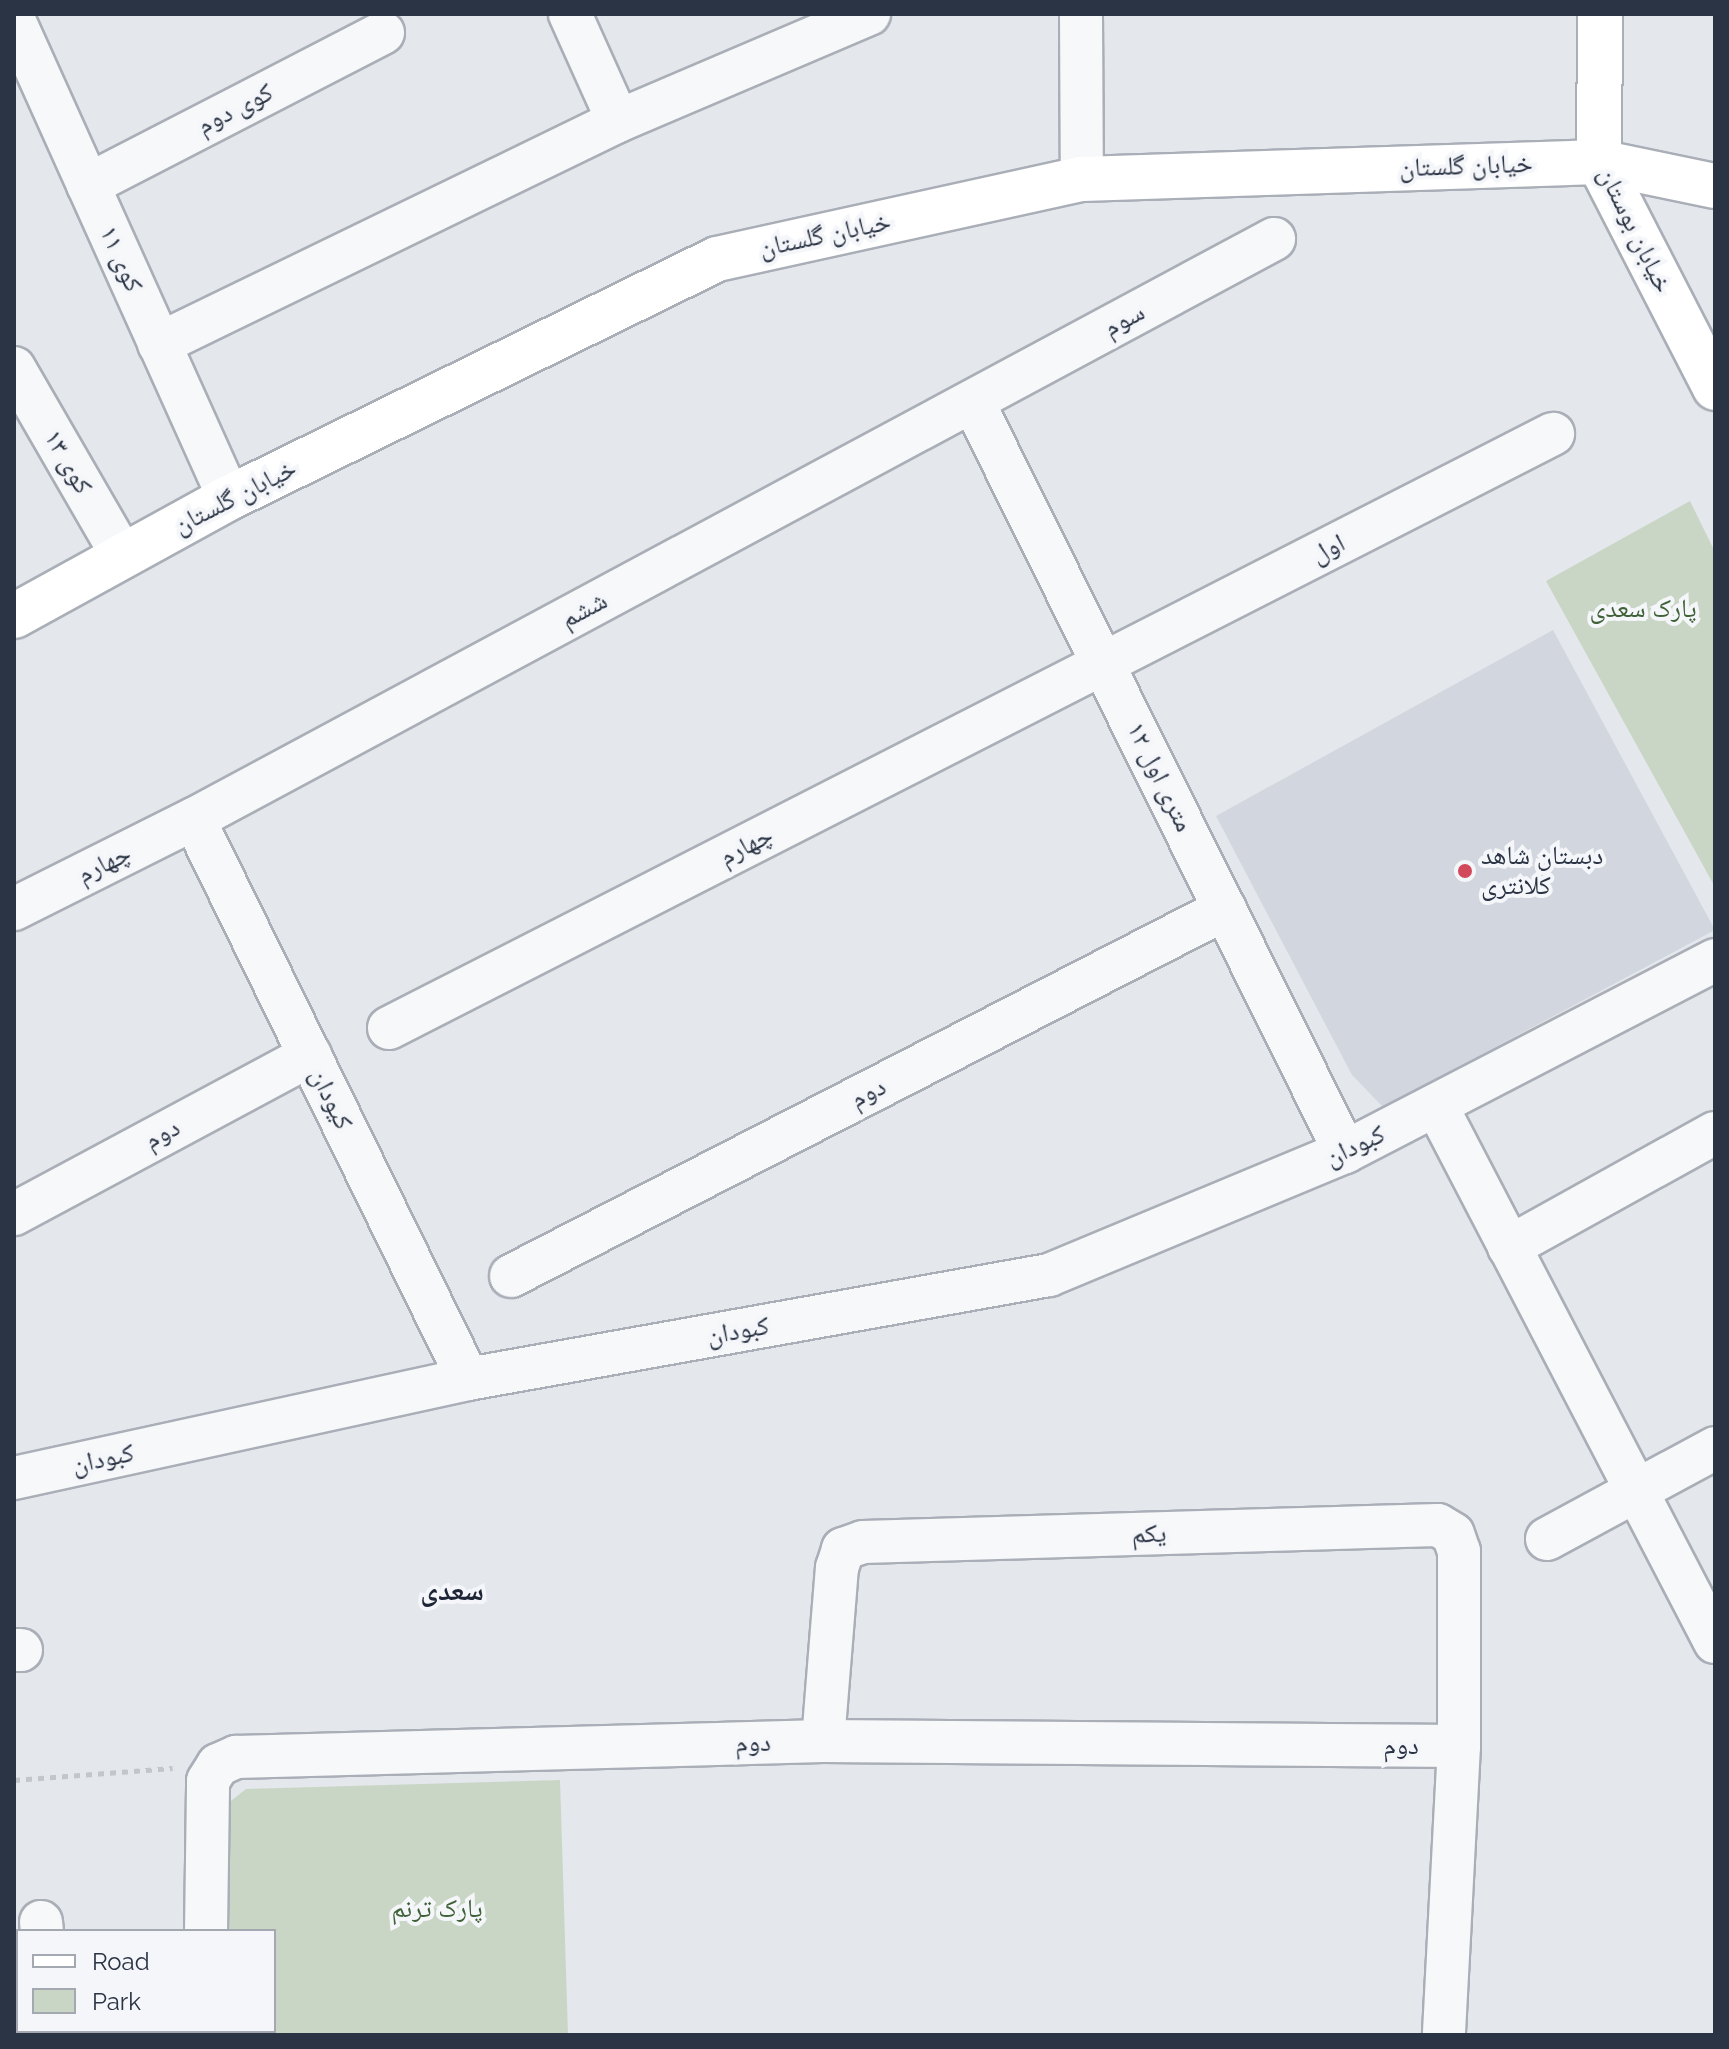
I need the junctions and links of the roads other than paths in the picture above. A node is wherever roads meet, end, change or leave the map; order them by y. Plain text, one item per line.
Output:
1 (570, 14) edge
2 (869, 14) edge
3 (1081, 14) edge
4 (1600, 14) edge
5 (14, 20) edge
6 (383, 33) dead end
7 (618, 121) junction
8 (1599, 162) junction
9 (1082, 179) junction
10 (88, 185) junction
11 (1715, 186) edge
12 (1274, 239) dead end
13 (159, 344) junction
14 (14, 368) edge
15 (1715, 388) edge
16 (973, 402) junction
17 (1553, 434) dead end
18 (229, 498) junction
19 (123, 557) junction
20 (14, 616) edge
21 (1104, 664) junction
22 (194, 819) junction
23 (14, 909) edge
24 (1225, 909) junction
25 (1715, 960) edge
26 (389, 1028) dead end
27 (310, 1055) junction
28 (1437, 1107) junction
29 (1715, 1133) edge
30 (1345, 1152) junction
31 (14, 1214) edge
32 (1509, 1247) junction
33 (511, 1276) dead end
34 (468, 1379) junction
35 (1715, 1448) edge
36 (14, 1478) edge
37 (1634, 1492) junction
38 (1547, 1539) dead end
39 (1715, 1642) edge
40 (823, 1741) junction
41 (1459, 1746) junction
42 (206, 1929) edge
43 (1444, 2035) edge

1 - 7 street
2 - 7 street
3 - 9 street
4 - 8 street, خیابان بوستان
5 - 10 street, کوی ۱۱
6 - 10 street, کوی دوم
7 - 13 street
8 - 9 street, خیابان گلستان
8 - 11 street, خیابان گلستان
8 - 15 street, خیابان بوستان
9 - 18 street, خیابان گلستان
10 - 13 street, کوی ۱۱
12 - 16 street, سوم
13 - 18 street, کوی ۱۱
14 - 19 street, کوی ۱۳
16 - 21 street, ۱۲ متری اول
16 - 22 street, ششم
17 - 21 street, اول
18 - 19 street, خیابان گلستان
19 - 20 street, خیابان گلستان
21 - 24 street, ۱۲ متری اول
21 - 26 street, چهارم
22 - 23 street, چهارم
22 - 27 street, کیودان
24 - 30 street, ۱۲ متری اول
24 - 33 street, دوم
25 - 28 street, کبودان
27 - 31 street, دوم
27 - 34 street, کیودان
28 - 30 street, کبودان
28 - 32 street
29 - 32 street
30 - 34 street, کبودان
32 - 37 street
34 - 36 street, کبودان
35 - 37 street
37 - 38 street
37 - 39 street
40 - 41 street, دوم
40 - 41 street, یکم
40 - 42 street, دوم
41 - 43 street

